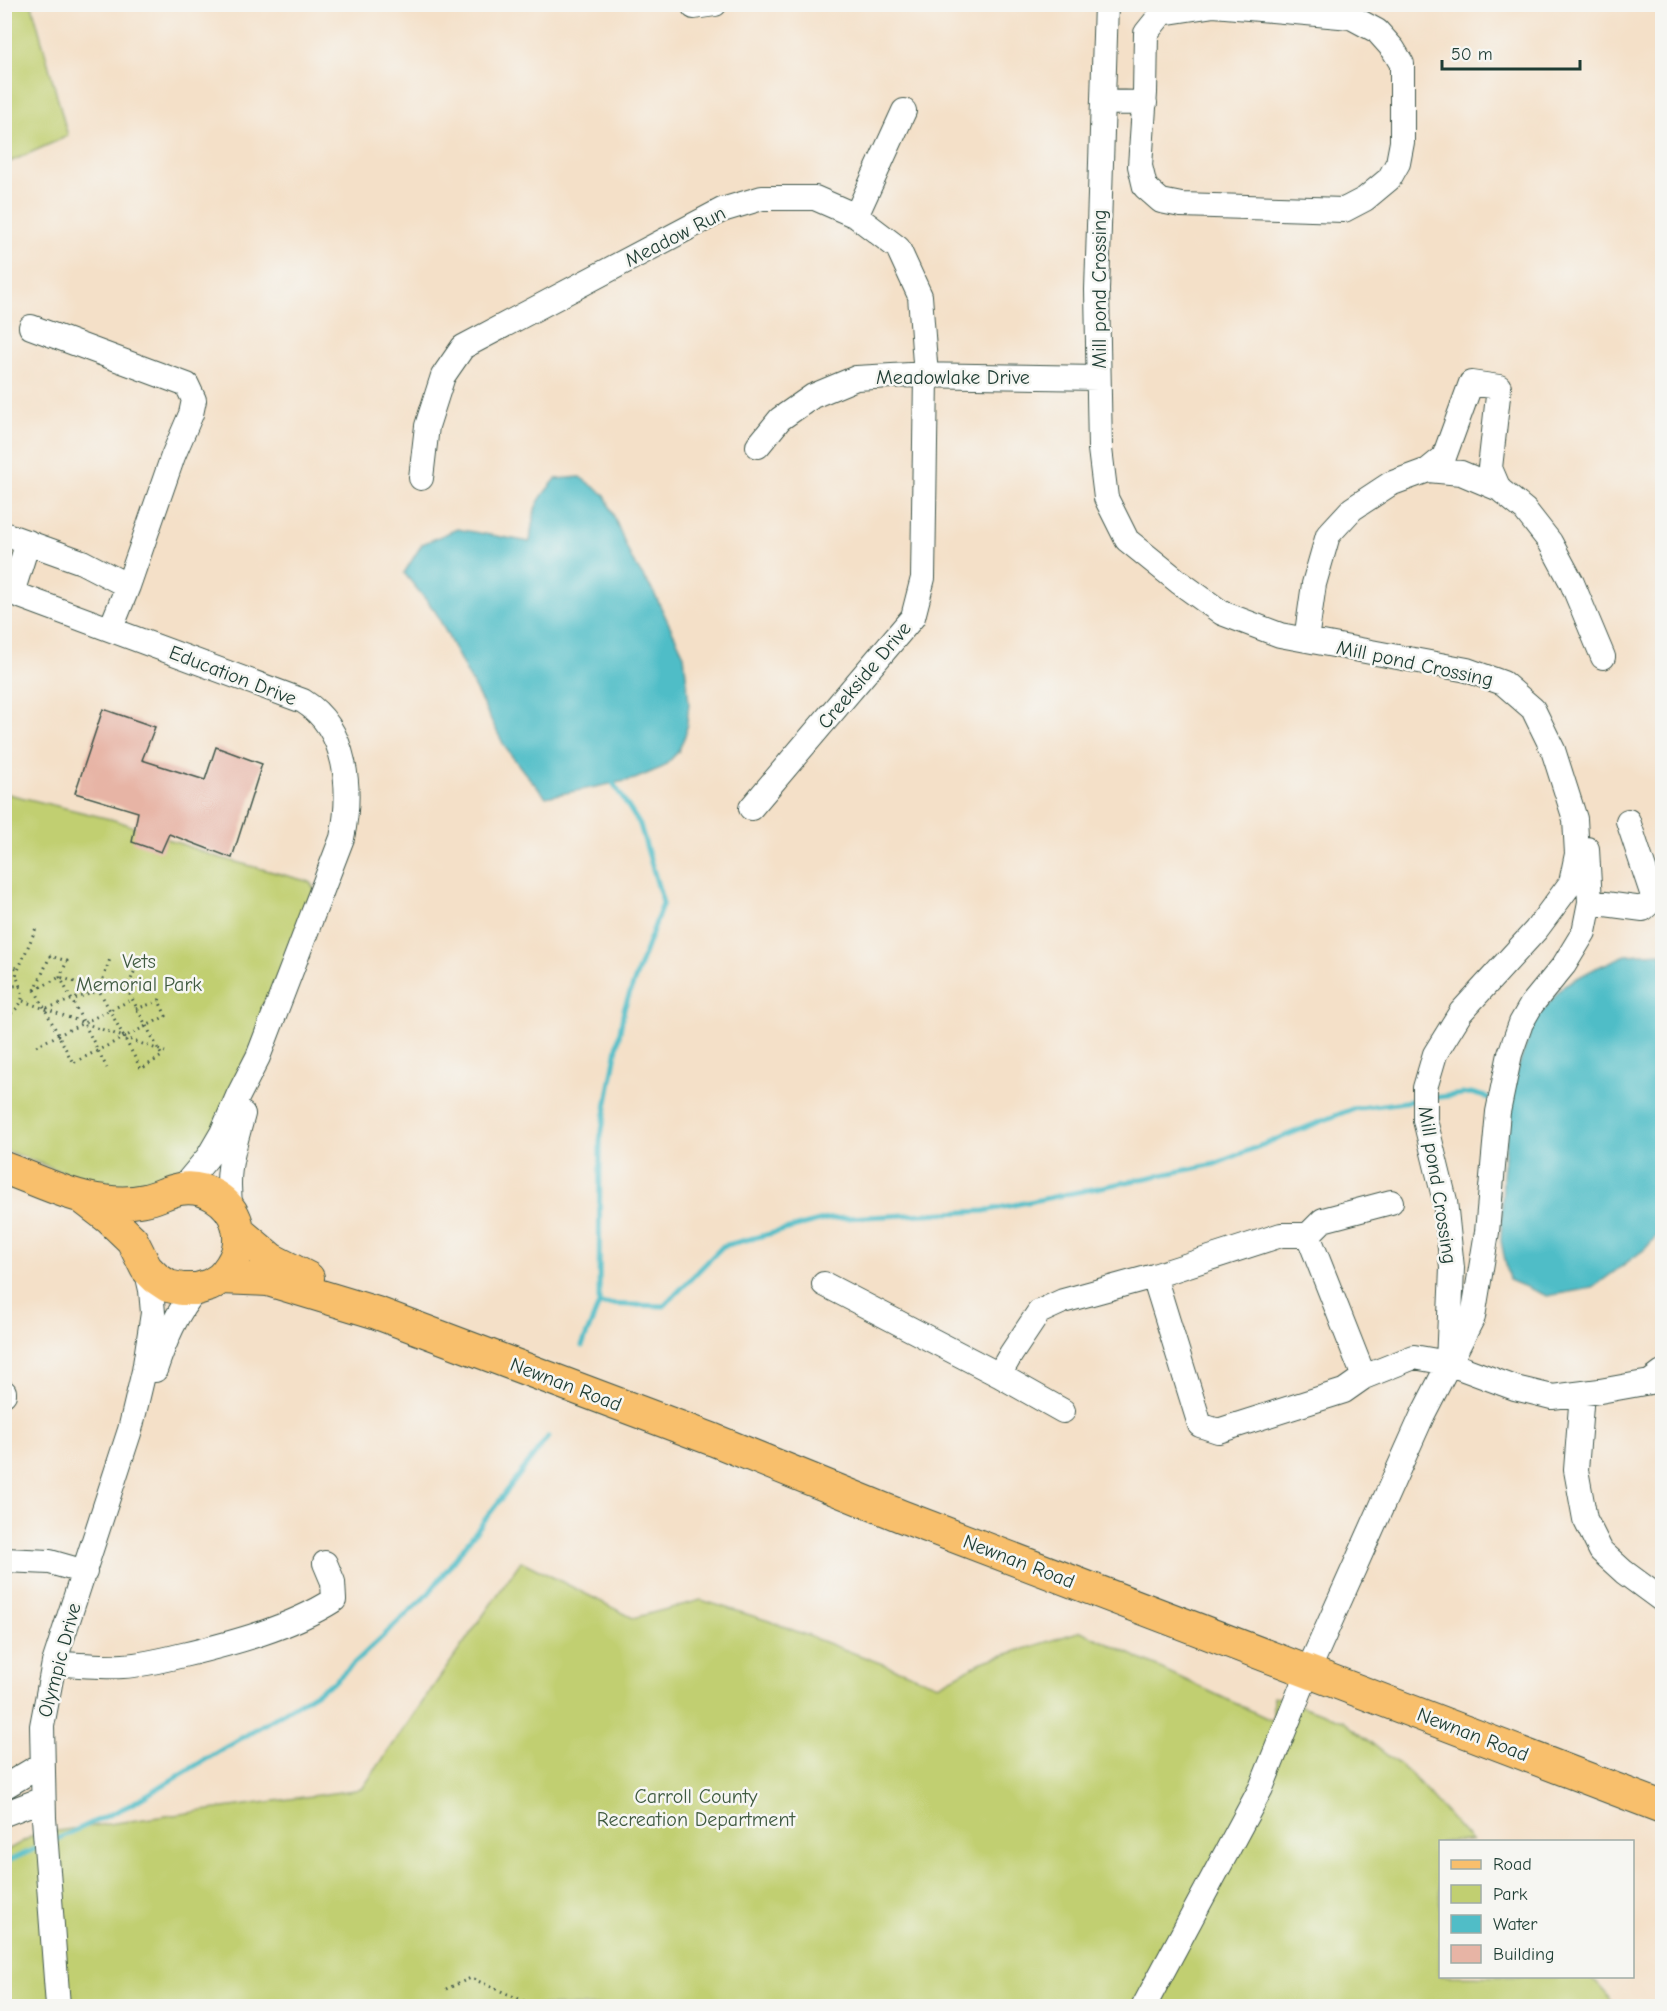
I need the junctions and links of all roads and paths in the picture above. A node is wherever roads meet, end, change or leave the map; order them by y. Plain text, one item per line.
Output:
1 (1106, 4) edge
2 (1103, 102) junction
3 (1145, 103) junction
4 (904, 111) dead end
5 (856, 216) junction
6 (31, 327) dead end
7 (926, 376) junction
8 (1098, 378) junction
9 (758, 446) dead end
10 (1428, 470) junction
11 (422, 478) dead end
12 (1499, 489) junction
13 (4, 534) edge
14 (28, 542) junction
15 (128, 586) junction
16 (8, 591) edge
17 (111, 628) junction
18 (1306, 640) junction
19 (1603, 657) dead end
20 (751, 808) dead end
21 (1575, 819) junction
22 (1628, 821) dead end
23 (1590, 902) junction
24 (36, 928) dead end
25 (111, 956) dead end
26 (4, 963) edge
27 (137, 965) dead end
28 (19, 969) junction
29 (60, 977) junction
30 (20, 986) junction
31 (35, 990) junction
32 (99, 990) junction
33 (4, 992) edge
34 (161, 995) dead end
35 (72, 999) junction
36 (131, 1000) junction
37 (23, 1001) junction
38 (159, 1001) junction
39 (45, 1009) junction
40 (136, 1009) junction
41 (110, 1010) junction
42 (4, 1011) edge
43 (85, 1023) junction
44 (145, 1026) junction
45 (58, 1035) junction
46 (124, 1037) junction
47 (36, 1046) dead end
48 (157, 1048) junction
49 (98, 1050) junction
50 (165, 1052) dead end
51 (258, 1057) junction
52 (108, 1068) dead end
53 (4, 1168) edge
54 (172, 1192) junction
55 (83, 1198) junction
56 (1391, 1202) dead end
57 (235, 1221) junction
58 (1308, 1235) junction
59 (142, 1258) junction
60 (1154, 1276) junction
61 (209, 1283) junction
62 (824, 1284) dead end
63 (377, 1312) junction
64 (1448, 1363) junction
65 (1662, 1373) edge
66 (999, 1375) junction
67 (1364, 1377) junction
68 (1582, 1393) junction
69 (1063, 1411) dead end
70 (130, 1430) junction
71 (4, 1560) edge
72 (325, 1563) dead end
73 (84, 1572) junction
74 (1662, 1600) edge
75 (54, 1663) junction
76 (1308, 1671) junction
77 (41, 1765) junction
78 (4, 1787) edge
79 (1662, 1807) edge
80 (43, 1809) junction
81 (4, 1814) edge
82 (446, 1989) dead end
83 (58, 2007) edge
84 (535, 2007) edge
85 (1144, 2007) edge

1 - 2 street, Mill pond Crossing
2 - 3 street
2 - 8 street, Mill pond Crossing
3 - 3 street
4 - 5 street
5 - 7 street, Meadow Run
5 - 11 street, Meadow Run
6 - 15 street
7 - 8 street, Meadowlake Drive
7 - 9 street, Meadowlake Drive
7 - 20 street, Creekside Drive
8 - 18 street, Mill pond Crossing
10 - 12 street
10 - 12 street
10 - 18 street
12 - 19 street
13 - 14 street
14 - 15 street
14 - 16 street
15 - 17 street
16 - 17 street, Education Drive
17 - 51 street, Education Drive
18 - 21 street, Mill pond Crossing
21 - 23 street
21 - 64 street, Mill pond Crossing
22 - 23 street
23 - 64 street
24 - 28 path
25 - 32 path
26 - 28 path
27 - 36 path
28 - 30 path
29 - 31 path
29 - 31 path
29 - 32 path
29 - 35 path
30 - 33 path
30 - 37 path
31 - 39 path
32 - 35 path
32 - 41 path
34 - 38 path
35 - 39 path
35 - 43 path
36 - 40 path
36 - 41 path
37 - 39 path
37 - 42 path
38 - 40 path
38 - 44 path
39 - 43 path
39 - 45 path
40 - 44 path
41 - 43 path
41 - 46 path
43 - 45 path
43 - 46 path
43 - 49 path
44 - 46 path
44 - 48 path
45 - 47 path
45 - 49 path
46 - 48 path
46 - 48 path
46 - 49 path
48 - 50 path
49 - 52 path
51 - 54 street, Education Drive
51 - 57 street, Education Drive
53 - 55 main road, Newnan Road
54 - 55 main road, Newnan Road
54 - 57 main road, Newnan Road
54 - 59 main road
55 - 59 main road, Newnan Road
56 - 58 street
57 - 61 main road
57 - 63 main road, Newnan Road
58 - 60 street
58 - 67 street
59 - 61 main road, Newnan Road
59 - 70 street
60 - 66 street
60 - 67 street
61 - 63 main road, Newnan Road
61 - 70 street
62 - 66 street
63 - 76 main road, Newnan Road
64 - 67 street
64 - 68 street
64 - 76 street, Mill pond Crossing
65 - 68 street
66 - 69 street
68 - 74 street
70 - 73 street, Olympic Drive
71 - 73 street
72 - 75 street
73 - 75 street, Olympic Drive
75 - 77 street, Olympic Drive
76 - 79 main road, Newnan Road
76 - 85 street, Mill pond Crossing
77 - 78 street
77 - 80 street, Olympic Drive
80 - 81 street
80 - 83 street, Olympic Drive
82 - 84 path

